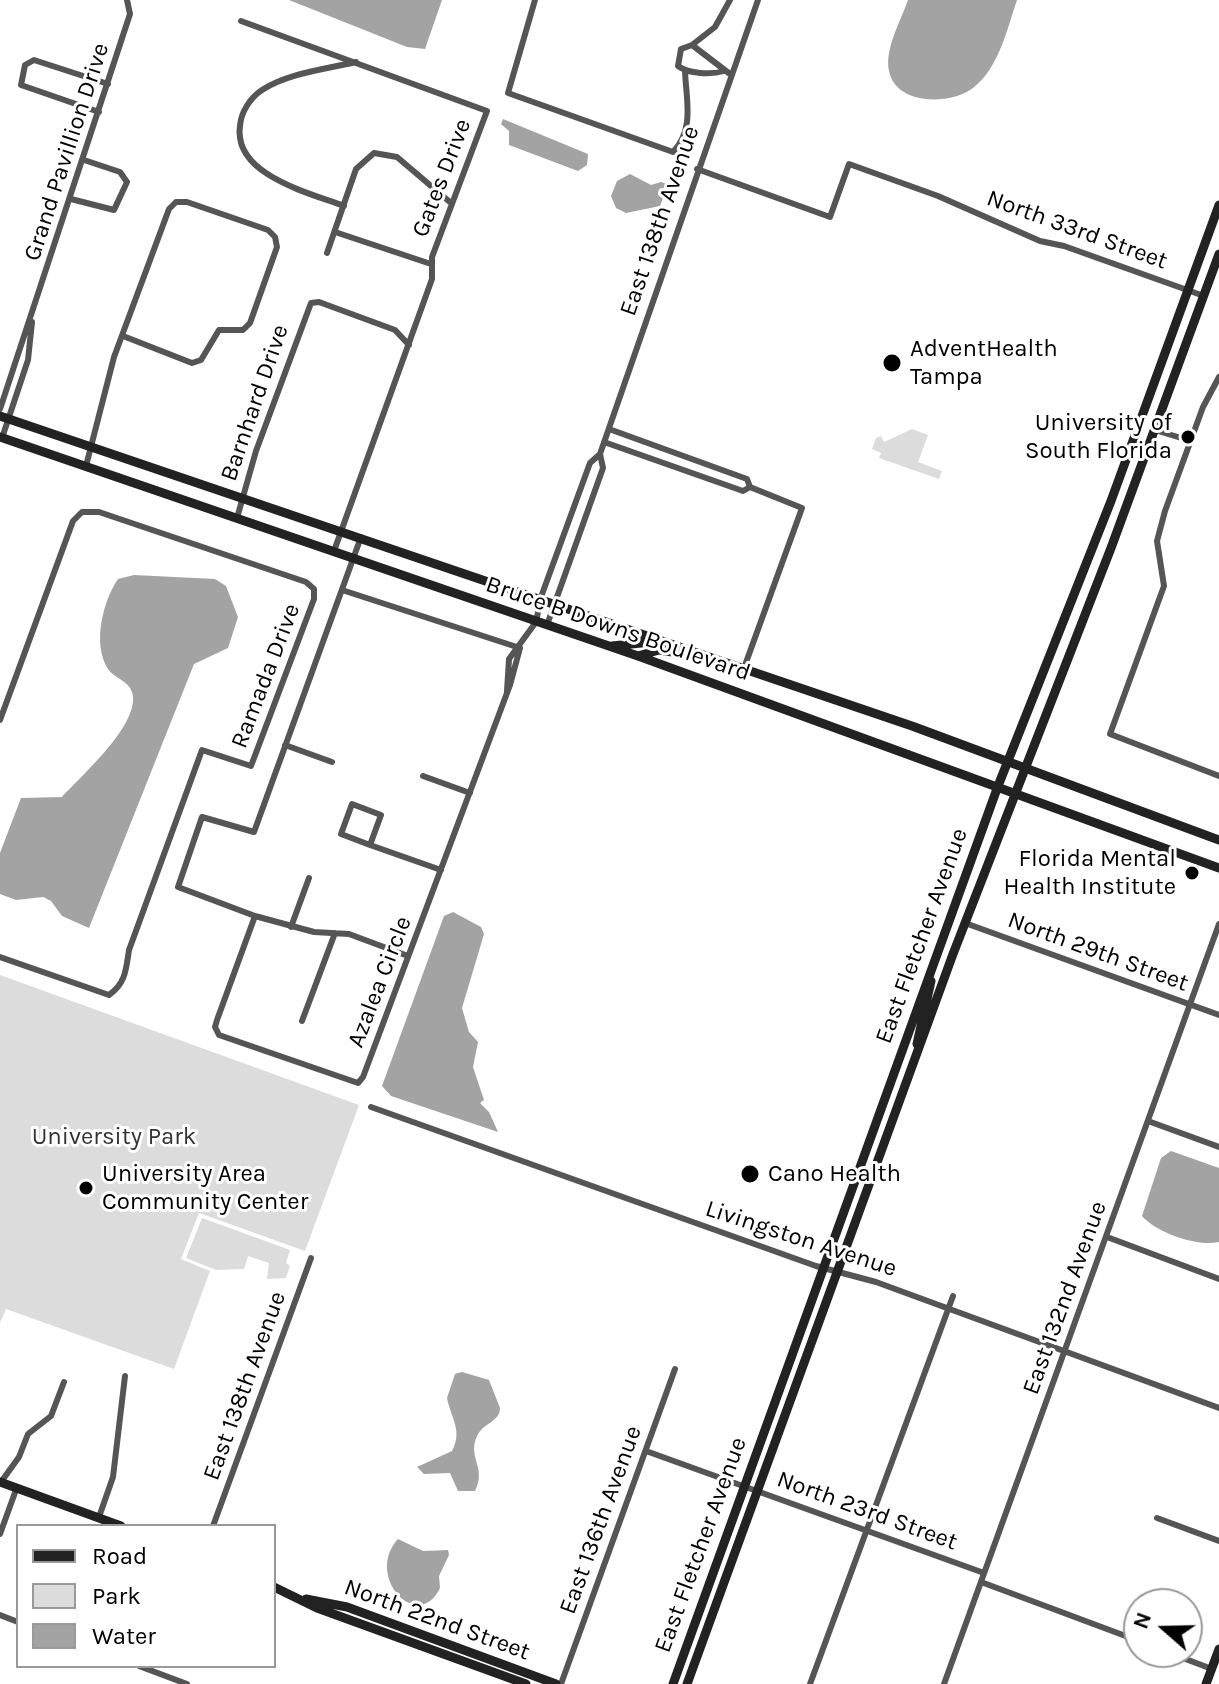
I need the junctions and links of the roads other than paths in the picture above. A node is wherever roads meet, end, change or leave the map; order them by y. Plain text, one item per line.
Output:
1 (127, 0) edge
2 (535, 0) edge
3 (730, 0) edge
4 (758, 0) edge
5 (241, 21) dead end
6 (692, 45) junction
7 (356, 62) junction
8 (685, 71) junction
9 (727, 72) junction
10 (108, 84) junction
11 (99, 112) junction
12 (84, 160) junction
13 (697, 169) junction
14 (71, 199) junction
15 (451, 203) junction
16 (1219, 205) edge
17 (344, 206) junction
18 (335, 232) junction
19 (327, 253) dead end
20 (1219, 254) edge
21 (431, 264) junction
22 (1188, 290) junction
23 (1204, 296) junction
24 (32, 314) junction
25 (123, 336) junction
26 (409, 345) junction
27 (1219, 377) edge
28 (0, 409) edge
29 (5, 417) edge
30 (609, 429) junction
31 (1155, 430) junction
32 (1, 438) edge
33 (1191, 441) junction
34 (604, 442) junction
35 (92, 446) junction
36 (600, 454) junction
37 (86, 466) junction
38 (750, 487) junction
39 (241, 497) junction
40 (237, 518) junction
41 (342, 530) junction
42 (361, 537) junction
43 (334, 551) junction
44 (353, 558) junction
45 (342, 590) junction
46 (541, 597) junction
47 (555, 603) junction
48 (542, 623) junction
49 (655, 637) junction
50 (499, 642) junction
51 (609, 646) junction
52 (520, 648) junction
53 (638, 656) junction
54 (509, 659) junction
55 (720, 660) junction
56 (744, 668) junction
57 (507, 691) junction
58 (0, 720) edge
59 (285, 745) junction
60 (332, 762) dead end
61 (1007, 762) junction
62 (1022, 769) junction
63 (423, 776) dead end
64 (1219, 776) edge
65 (998, 786) junction
66 (1014, 792) junction
67 (470, 793) junction
68 (1219, 840) edge
69 (370, 845) junction
70 (1219, 868) edge
71 (441, 870) junction
72 (309, 878) dead end
73 (255, 916) junction
74 (965, 923) junction
75 (1219, 924) edge
76 (291, 927) junction
77 (335, 933) junction
78 (408, 956) junction
79 (0, 957) edge
80 (932, 969) junction
81 (1190, 1004) junction
82 (1219, 1015) edge
83 (302, 1021) dead end
84 (916, 1056) junction
85 (371, 1107) dead end
86 (1148, 1121) junction
87 (1219, 1147) edge
88 (1107, 1237) junction
89 (311, 1258) dead end
90 (824, 1267) junction
91 (837, 1271) junction
92 (1219, 1279) edge
93 (953, 1296) dead end
94 (948, 1308) junction
95 (1064, 1352) junction
96 (675, 1369) dead end
97 (125, 1376) dead end
98 (64, 1382) dead end
99 (1219, 1408) edge
100 (646, 1451) junction
101 (0, 1482) edge
102 (744, 1484) junction
103 (17, 1487) junction
104 (758, 1490) junction
105 (99, 1517) junction
106 (1157, 1518) dead end
107 (116, 1524) edge
108 (214, 1524) edge
109 (866, 1530) junction
110 (0, 1534) edge
111 (1219, 1541) edge
112 (984, 1573) junction
113 (981, 1582) junction
114 (276, 1588) edge
115 (303, 1598) junction
116 (347, 1607) junction
117 (360, 1623) junction
118 (1123, 1635) edge
119 (440, 1641) junction
120 (411, 1643) junction
121 (1219, 1649) edge
122 (1203, 1666) edge
123 (144, 1668) edge
124 (1212, 1669) junction
125 (187, 1684) edge
126 (526, 1684) edge
127 (558, 1684) edge
128 (673, 1684) edge
129 (687, 1684) edge
130 (810, 1684) edge
131 (944, 1684) edge
132 (1206, 1684) edge

1 - 10 street, Grand Pavillion Drive
2 - 8 street
3 - 6 street
4 - 9 street, East 138th Avenue
5 - 7 street, Gates Drive
6 - 8 street
6 - 9 street
7 - 15 street, Gates Drive
7 - 17 street
8 - 9 street
9 - 13 street, East 138th Avenue
10 - 11 street, Grand Pavillion Drive
10 - 11 street
11 - 12 street, Grand Pavillion Drive
12 - 14 street, Grand Pavillion Drive
12 - 14 street
13 - 22 street, North 33rd Street
13 - 30 street, East 138th Avenue
14 - 24 street, Grand Pavillion Drive
15 - 17 street
15 - 21 street, Gates Drive
16 - 22 main road, East Fletcher Avenue
17 - 18 street
18 - 19 street
18 - 21 street
20 - 23 main road, East Fletcher Avenue
21 - 26 street, Gates Drive
22 - 23 street, North 33rd Street
22 - 61 main road, East Fletcher Avenue
23 - 31 main road, East Fletcher Avenue
24 - 28 street, Grand Pavillion Drive
24 - 29 street, Grand Pavillion Drive
25 - 25 street
25 - 35 street
26 - 39 street, Barnhard Drive
26 - 41 street, Gates Drive
27 - 33 street
29 - 32 street, Grand Pavillion Drive
29 - 35 main road, Bruce B Downs Boulevard
30 - 34 street, East 138th Avenue
30 - 38 street
31 - 33 street
31 - 62 main road, East Fletcher Avenue
32 - 37 main road, Bruce B Downs Boulevard
33 - 64 street
34 - 36 street, East 138th Avenue
34 - 38 street
35 - 37 street
35 - 39 main road, Bruce B Downs Boulevard
36 - 46 street, East 138th Avenue
36 - 47 street, East 138th Avenue
37 - 40 main road, Bruce B Downs Boulevard
38 - 56 street
39 - 40 street, Barnhard Drive
39 - 41 main road, Bruce B Downs Boulevard
40 - 43 main road, Bruce B Downs Boulevard
41 - 42 main road, Bruce B Downs Boulevard
41 - 43 street, Gates Drive
42 - 44 street
42 - 46 main road, Bruce B Downs Boulevard
43 - 44 main road, Bruce B Downs Boulevard
44 - 45 street
44 - 48 main road, Bruce B Downs Boulevard
45 - 50 street
45 - 59 street
46 - 47 main road, Bruce B Downs Boulevard
46 - 48 street, East 138th Avenue
47 - 48 street, East 138th Avenue
47 - 49 main road, Bruce B Downs Boulevard
48 - 51 main road, Bruce B Downs Boulevard
48 - 52 street, Azalea Circle
49 - 51 main road
49 - 55 main road, Bruce B Downs Boulevard
50 - 52 street
50 - 54 street
51 - 53 main road, Bruce B Downs Boulevard
52 - 54 street, Azalea Circle
52 - 57 street, Azalea Circle
53 - 55 main road
53 - 65 main road, Bruce B Downs Boulevard
54 - 57 street, Azalea Circle
55 - 56 main road, Bruce B Downs Boulevard
56 - 61 main road, Bruce B Downs Boulevard
57 - 67 street, Azalea Circle
58 - 79 street, Ramada Drive
59 - 60 street
59 - 73 street
61 - 62 main road, Bruce B Downs Boulevard
61 - 65 main road, East Fletcher Avenue
62 - 66 main road, East Fletcher Avenue
62 - 68 main road, Bruce B Downs Boulevard
63 - 67 street
65 - 66 main road, Bruce B Downs Boulevard
65 - 80 main road, East Fletcher Avenue
66 - 70 main road, Bruce B Downs Boulevard
66 - 74 main road, East Fletcher Avenue
67 - 71 street, Azalea Circle
69 - 69 street
69 - 71 street
71 - 78 street, Azalea Circle
72 - 76 street
73 - 76 street
73 - 78 street, Azalea Circle
74 - 81 street, North 29th Street
74 - 84 main road, East Fletcher Avenue
75 - 81 street, East 132nd Avenue
76 - 77 street
77 - 78 street
77 - 83 street
80 - 84 main road
80 - 90 main road, East Fletcher Avenue
81 - 82 street, North 29th Street
81 - 86 street, East 132nd Avenue
84 - 91 main road, East Fletcher Avenue
85 - 90 street, Livingston Avenue
86 - 87 street
86 - 88 street, East 132nd Avenue
88 - 92 street
88 - 95 street, East 132nd Avenue
89 - 108 street, East 138th Avenue
90 - 91 street, Livingston Avenue
90 - 102 main road, East Fletcher Avenue
91 - 94 street, Livingston Avenue
91 - 104 main road, East Fletcher Avenue
93 - 94 street
94 - 95 street, Livingston Avenue
94 - 109 street
95 - 99 street, Livingston Avenue
95 - 112 street, East 132nd Avenue
96 - 100 street, East 136th Avenue
97 - 105 street
98 - 101 street
100 - 102 street, North 23rd Street
100 - 127 street, East 136th Avenue
101 - 103 main road
102 - 104 street, North 23rd Street
102 - 128 main road, East Fletcher Avenue
103 - 105 main road
103 - 110 street
104 - 109 street, North 23rd Street
104 - 129 main road, East Fletcher Avenue
105 - 107 main road
106 - 111 street
109 - 112 street, North 23rd Street
109 - 130 street
112 - 113 street, East 132nd Avenue
113 - 118 street
113 - 131 street, East 132nd Avenue
114 - 115 main road, North 22nd Street
115 - 116 main road, North 22nd Street
115 - 117 main road, North 22nd Street
116 - 117 main road
116 - 119 main road, North 22nd Street
117 - 120 main road, North 22nd Street
119 - 120 main road
119 - 127 main road, North 22nd Street
120 - 126 main road, North 22nd Street
121 - 124 main road
122 - 124 street
123 - 125 street
124 - 132 main road

